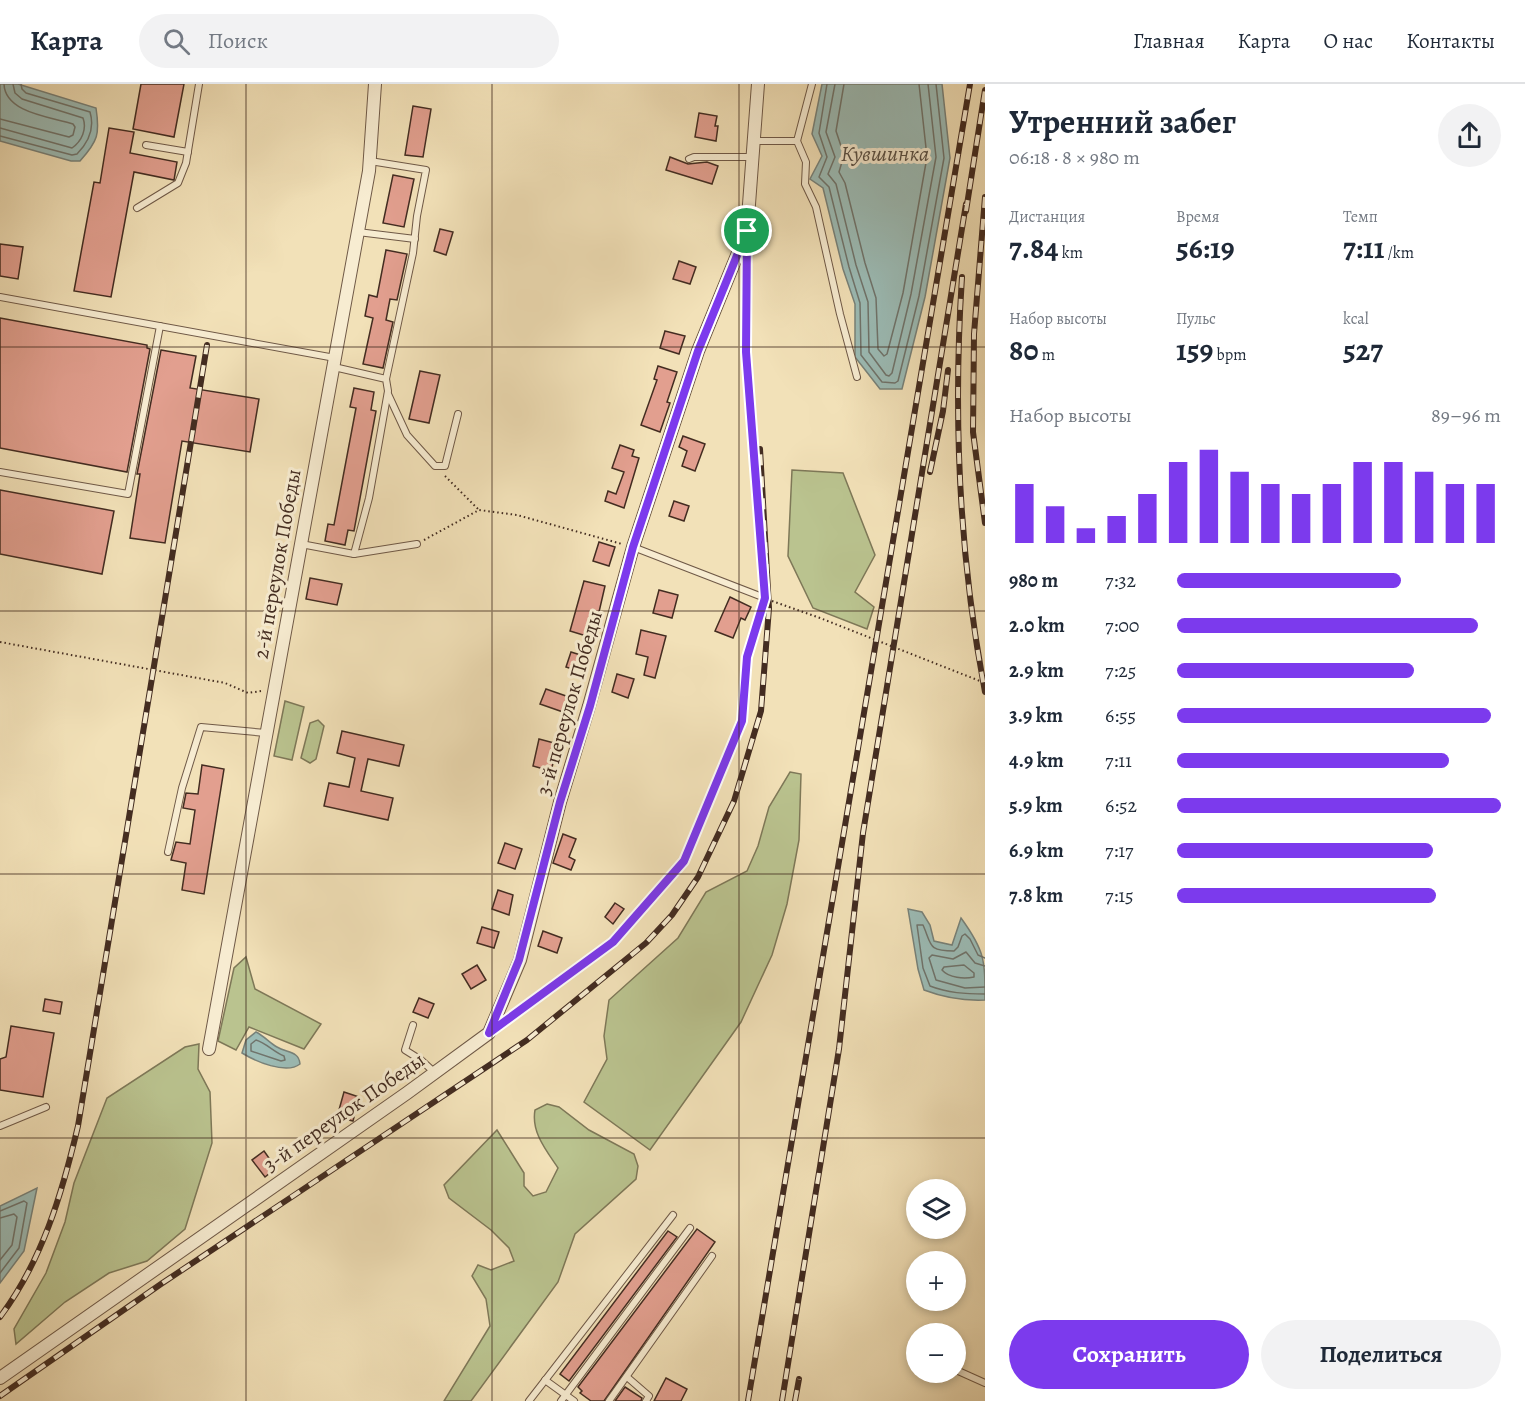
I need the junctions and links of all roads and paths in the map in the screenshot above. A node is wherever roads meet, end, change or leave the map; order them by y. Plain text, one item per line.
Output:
1 (199, 84) edge
2 (375, 84) edge
3 (758, 84) edge
4 (812, 84) edge
5 (754, 141) junction
6 (798, 141) junction
7 (146, 145) dead end
8 (188, 152) junction
9 (753, 157) junction
10 (689, 159) dead end
11 (370, 161) junction
12 (137, 208) dead end
13 (747, 231) junction
14 (358, 232) junction
15 (414, 239) junction
16 (0, 297) edge
17 (160, 326) junction
18 (334, 362) junction
19 (856, 377) dead end
20 (386, 379) junction
21 (387, 393) junction
22 (458, 414) dead end
23 (435, 466) junction
24 (0, 472) edge
25 (478, 510) junction
26 (301, 544) junction
27 (417, 544) joint
28 (633, 547) junction
29 (354, 554) junction
30 (765, 598) junction
31 (0, 642) edge
32 (985, 683) edge
33 (274, 689) junction
34 (266, 733) junction
35 (168, 852) dead end
36 (413, 1025) dead end
37 (489, 1033) junction
38 (209, 1049) dead end
39 (435, 1072) junction
40 (46, 1107) dead end
41 (0, 1126) edge
42 (673, 1215) dead end
43 (690, 1228) dead end
44 (712, 1256) dead end
45 (966, 1374) edge
46 (627, 1377) junction
47 (0, 1378) edge
48 (545, 1380) junction
49 (985, 1383) edge
50 (566, 1395) junction
51 (529, 1401) edge
52 (561, 1401) edge
53 (574, 1401) edge
54 (609, 1401) edge
55 (646, 1401) edge

1 - 8 lane
2 - 11 street, 2-й переулок Победы
3 - 5 street, 3-й переулок Победы
4 - 6 lane
5 - 6 lane
5 - 9 street, 3-й переулок Победы
6 - 19 lane
7 - 8 lane
8 - 12 lane
9 - 10 lane
9 - 13 street, 3-й переулок Победы
11 - 14 street, 2-й переулок Победы
11 - 15 lane
13 - 28 street, 3-й переулок Победы
13 - 30 lane
14 - 15 lane
14 - 18 street, 2-й переулок Победы
15 - 20 lane
16 - 17 lane
17 - 18 lane
17 - 24 lane
18 - 20 lane
18 - 26 street, 2-й переулок Победы
20 - 21 lane
21 - 23 lane
21 - 29 lane
22 - 23 lane
23 - 25 path
25 - 27 path
25 - 28 path
26 - 29 lane
26 - 33 street, 2-й переулок Победы
27 - 29 lane
28 - 30 lane
28 - 37 street, 3-й переулок Победы
30 - 32 path
30 - 37 lane
31 - 33 path
33 - 34 street, 2-й переулок Победы
34 - 35 lane
34 - 38 street, 2-й переулок Победы
36 - 39 lane
37 - 39 street, 3-й переулок Победы
39 - 47 street, 3-й переулок Победы
40 - 41 lane
42 - 48 lane
43 - 50 lane
44 - 46 lane
45 - 49 lane
46 - 54 lane
46 - 55 lane
48 - 50 lane
48 - 51 lane
50 - 52 lane
50 - 53 lane

